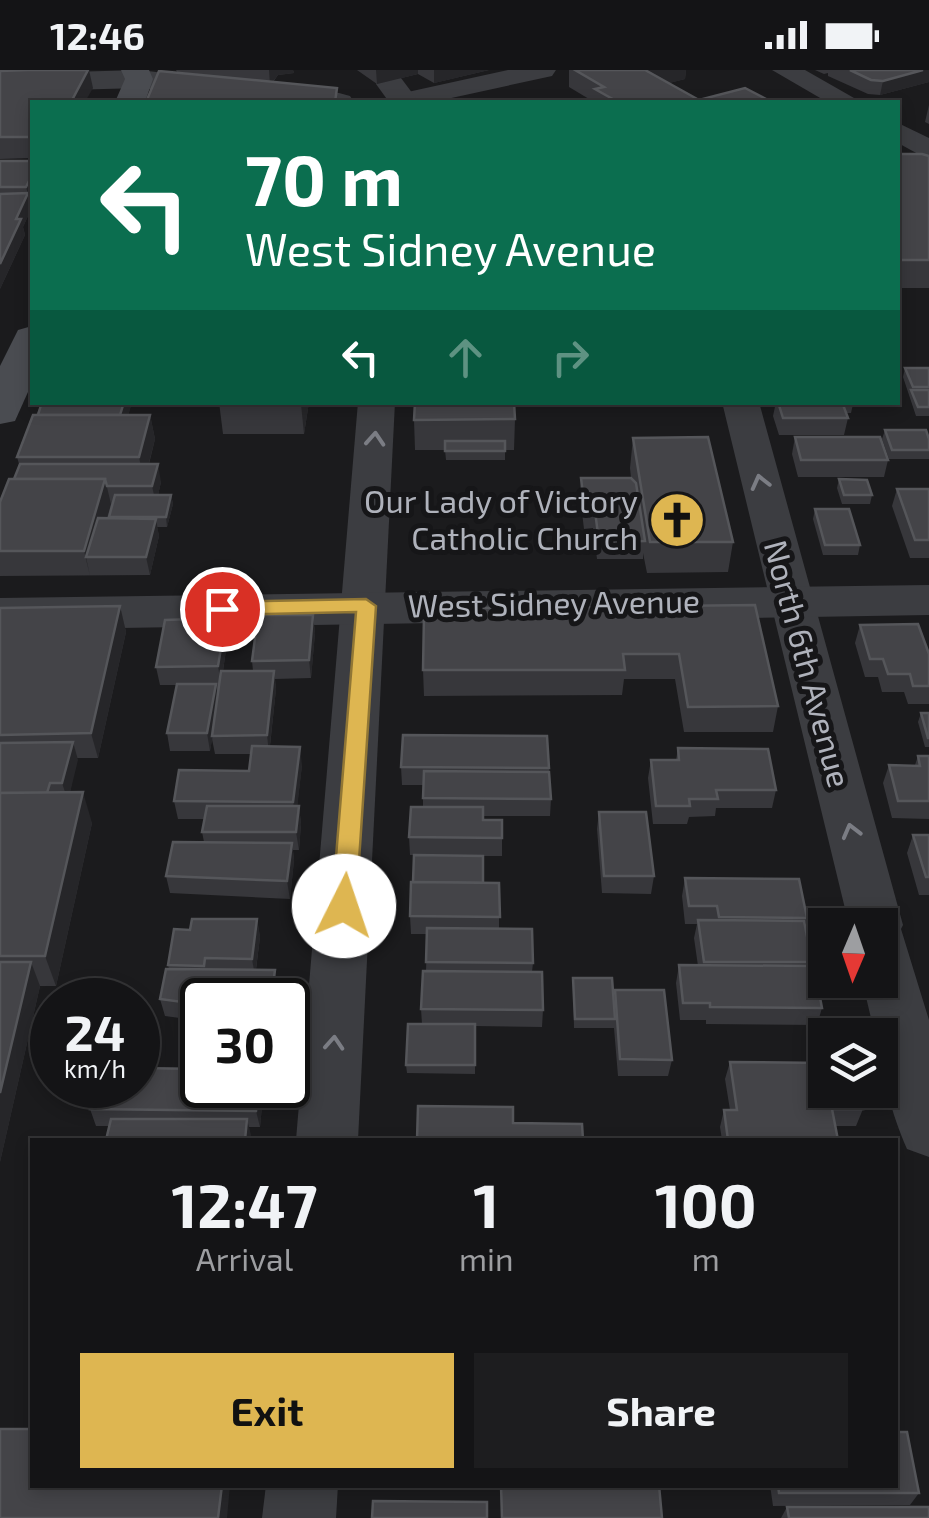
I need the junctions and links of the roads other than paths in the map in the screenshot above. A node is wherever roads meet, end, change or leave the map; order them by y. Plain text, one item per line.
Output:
1 (543, 70) edge
2 (784, 70) edge
3 (0, 83) edge
4 (135, 84) edge
5 (397, 98) edge
6 (317, 100) edge
7 (843, 100) edge
8 (903, 118) edge
9 (924, 168) edge
10 (30, 343) edge
11 (378, 405) edge
12 (741, 405) edge
13 (0, 412) edge
14 (929, 600) edge
15 (791, 602) junction
16 (366, 606) junction
17 (0, 614) edge
18 (872, 908) edge
19 (895, 998) edge
20 (929, 1130) edge
21 (327, 1138) edge
22 (302, 1488) edge
23 (299, 1518) edge

1 - 5 street
2 - 7 street
3 - 4 street
4 - 6 street
8 - 9 street
10 - 13 main road
16 -> 11 street
15 -> 12 street, North 6th Avenue
14 - 15 street, West Sidney Avenue
15 - 16 street, West Sidney Avenue
18 -> 15 street, North 6th Avenue
16 - 17 street, West Sidney Avenue
21 -> 16 street
19 - 20 street
22 - 23 street

